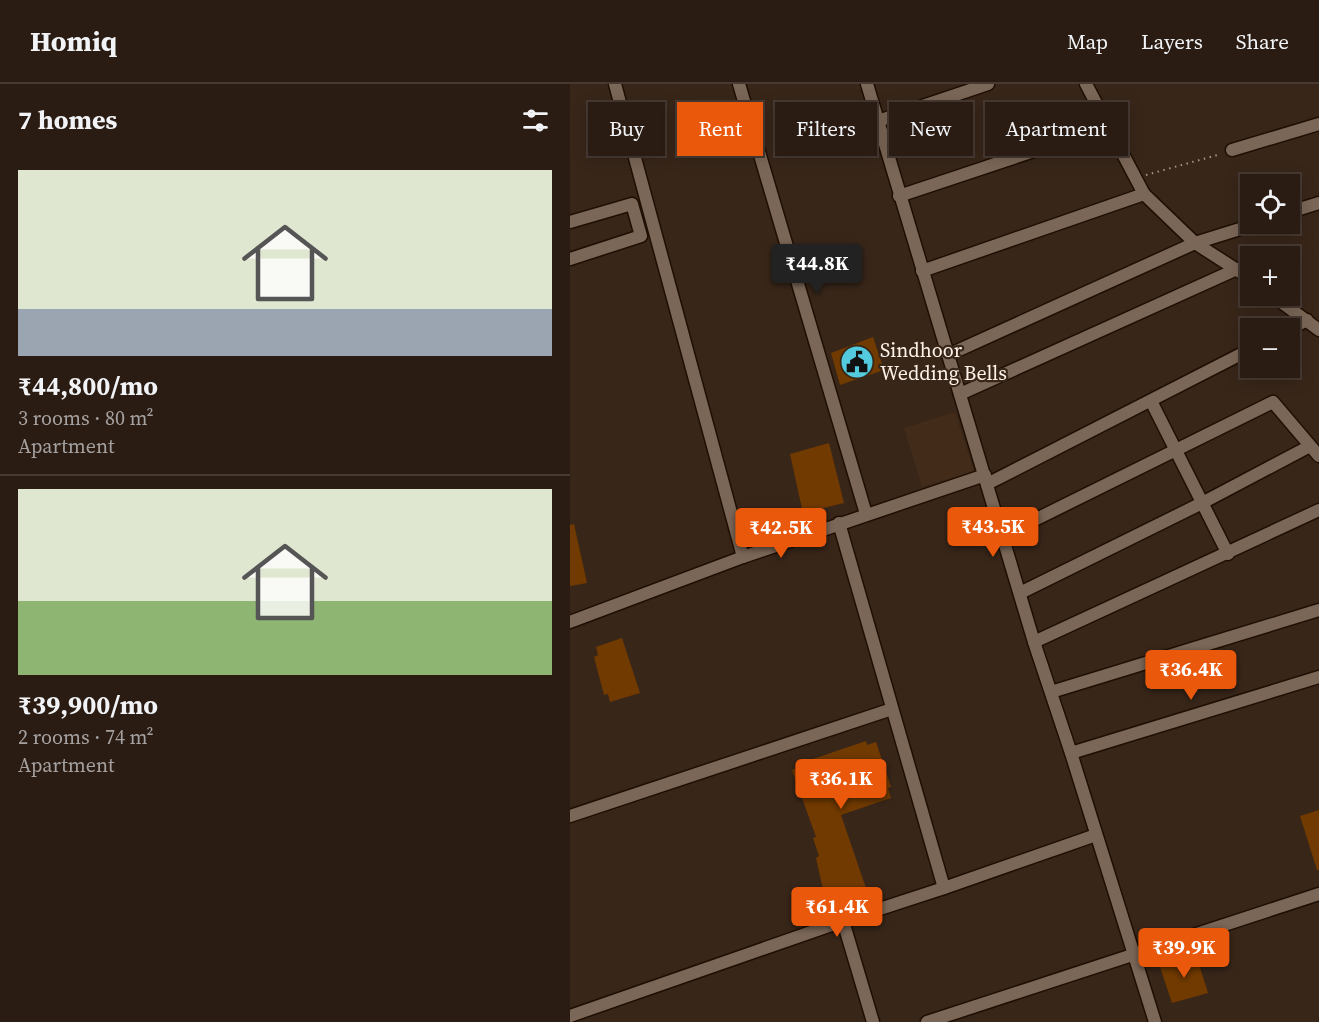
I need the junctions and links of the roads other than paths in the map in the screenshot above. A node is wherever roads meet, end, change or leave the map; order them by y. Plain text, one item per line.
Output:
1 (615, 84) edge
2 (739, 84) edge
3 (867, 84) edge
4 (988, 84) edge
5 (1086, 84) edge
6 (1096, 102) edge
7 (878, 121) junction
8 (1319, 124) edge
9 (1232, 150) road end
10 (1019, 156) edge
11 (1125, 156) edge
12 (1144, 194) junction
13 (899, 196) junction
14 (1319, 203) edge
15 (1300, 209) edge
16 (651, 215) junction
17 (636, 219) junction
18 (570, 222) edge
19 (1240, 229) edge
20 (1195, 243) junction
21 (570, 259) edge
22 (1237, 269) junction
23 (922, 271) junction
24 (1240, 271) edge
25 (1287, 306) edge
26 (1307, 320) junction
27 (1300, 324) edge
28 (1319, 330) edge
29 (948, 355) junction
30 (1240, 355) edge
31 (960, 394) junction
32 (1151, 401) junction
33 (1310, 446) junction
34 (1176, 451) junction
35 (1319, 456) edge
36 (986, 480) junction
37 (1202, 503) junction
38 (1319, 510) edge
39 (866, 514) junction
40 (839, 523) junction
41 (1002, 536) junction
42 (1228, 554) junction
43 (743, 557) junction
44 (1020, 593) junction
45 (1319, 610) edge
46 (570, 622) edge
47 (1034, 642) junction
48 (1319, 677) edge
49 (1051, 692) junction
50 (892, 710) junction
51 (1071, 753) junction
52 (570, 816) edge
53 (1096, 836) junction
54 (944, 888) junction
55 (1319, 894) edge
56 (843, 921) junction
57 (1134, 953) junction
58 (572, 1014) edge
59 (873, 1022) edge
60 (927, 1022) edge
61 (1155, 1022) edge

1 - 16 street
2 - 39 street
3 - 7 street
4 - 7 street
5 - 6 street
7 - 13 street
8 - 9 street
10 - 13 street
11 - 12 street
12 - 20 street
12 - 23 street
13 - 23 street
14 - 15 street
16 - 17 street
16 - 43 street
17 - 18 street
17 - 21 street
19 - 20 street
20 - 22 street
20 - 29 street
22 - 24 street
22 - 31 street
23 - 29 street
25 - 26 street
26 - 27 street
26 - 28 street
29 - 31 street
30 - 32 street
31 - 36 street
32 - 34 street
32 - 36 street
33 - 34 street
33 - 35 street
33 - 37 street
34 - 37 street
34 - 41 street
36 - 39 street
36 - 41 street
37 - 42 street
37 - 44 street
38 - 42 street
39 - 40 street
40 - 43 street
40 - 50 street
41 - 44 street
42 - 47 street
43 - 46 street
44 - 47 street
45 - 49 street
47 - 49 street
48 - 51 street
49 - 51 street
50 - 52 street
50 - 54 street
51 - 53 street
53 - 54 street
53 - 57 street
54 - 56 street
55 - 57 street
56 - 58 street
56 - 59 street
57 - 60 street
57 - 61 street

